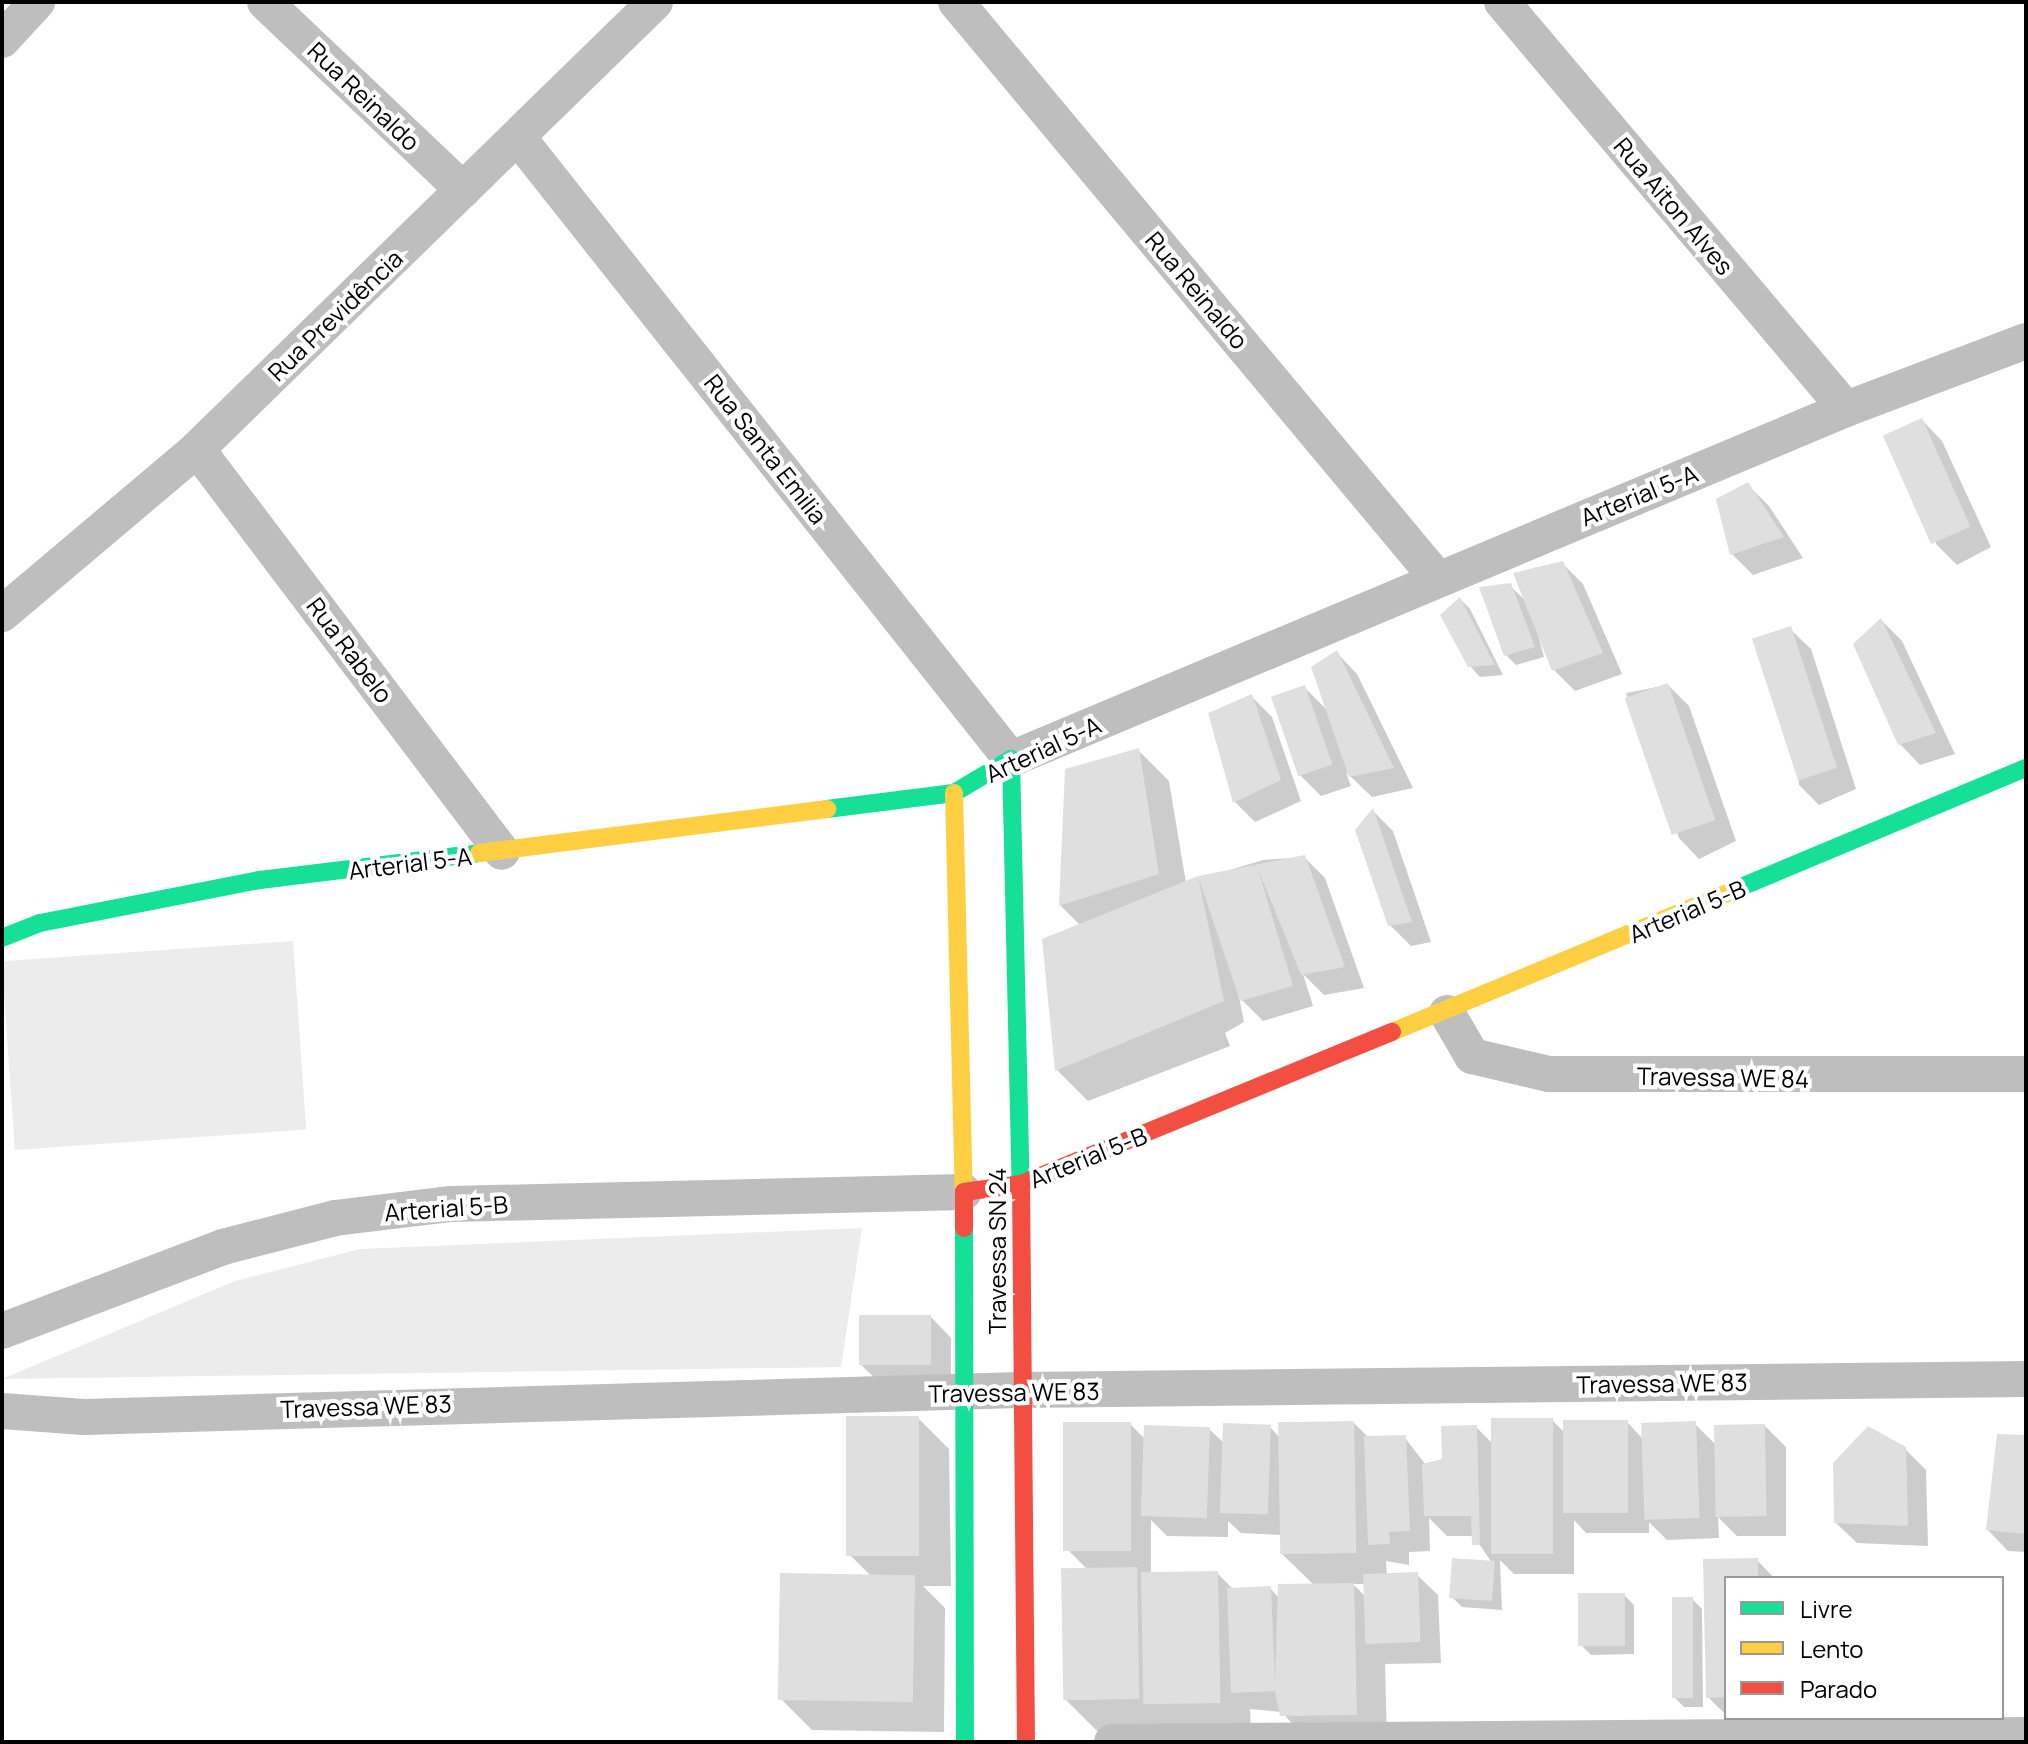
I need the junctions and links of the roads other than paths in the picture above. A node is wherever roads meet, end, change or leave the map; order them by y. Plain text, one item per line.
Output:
1 (37, 2) edge
2 (265, 2) edge
3 (655, 2) edge
4 (956, 2) edge
5 (1502, 2) edge
6 (2, 40) edge
7 (520, 140) junction
8 (463, 190) junction
9 (2026, 341) edge
10 (1846, 409) junction
11 (197, 449) junction
12 (1437, 578) junction
13 (2, 614) edge
14 (1011, 759) junction
15 (2026, 768) edge
16 (954, 793) junction
17 (502, 852) junction
18 (2, 938) edge
19 (1447, 1013) junction
20 (2026, 1074) edge
21 (1021, 1184) junction
22 (964, 1192) junction
23 (2, 1331) edge
24 (2026, 1379) edge
25 (1021, 1390) junction
26 (964, 1393) junction
27 (2, 1411) edge
28 (2026, 1735) edge
29 (965, 1742) edge
30 (1026, 1742) edge
31 (1112, 1742) edge

1 - 6 street
2 - 8 street, Rua Reinaldo
3 - 7 street, Rua Previdência
4 - 12 street, Rua Reinaldo
5 - 10 street, Rua Aiton Alves
7 - 8 street, Rua Previdência
7 - 14 street, Rua Santa Emilia
8 - 11 street, Rua Previdência
9 - 10 street, Arterial 5-A
10 - 12 street, Arterial 5-A
11 - 13 street, Rua Previdência
11 - 17 street, Rua Rabelo
12 - 14 street, Arterial 5-A
14 - 16 main road, Arterial 5-A
14 - 21 main road, Travessa SN 24
15 - 19 main road, Arterial 5-B
16 - 17 main road, Arterial 5-A
16 - 22 main road, Travessa SN 24
17 - 18 main road, Arterial 5-A
19 - 20 street, Travessa WE 84
19 - 21 main road, Arterial 5-B
21 - 22 main road, Arterial 5-B
21 - 25 main road, Travessa SN 24
22 - 23 street, Arterial 5-B
22 - 26 main road, Travessa SN 24
24 - 25 street, Travessa WE 83
25 - 26 street, Travessa WE 83
25 - 30 main road, Travessa SN 24
26 - 27 street, Travessa WE 83
26 - 29 main road, Travessa SN 24
28 - 31 street

